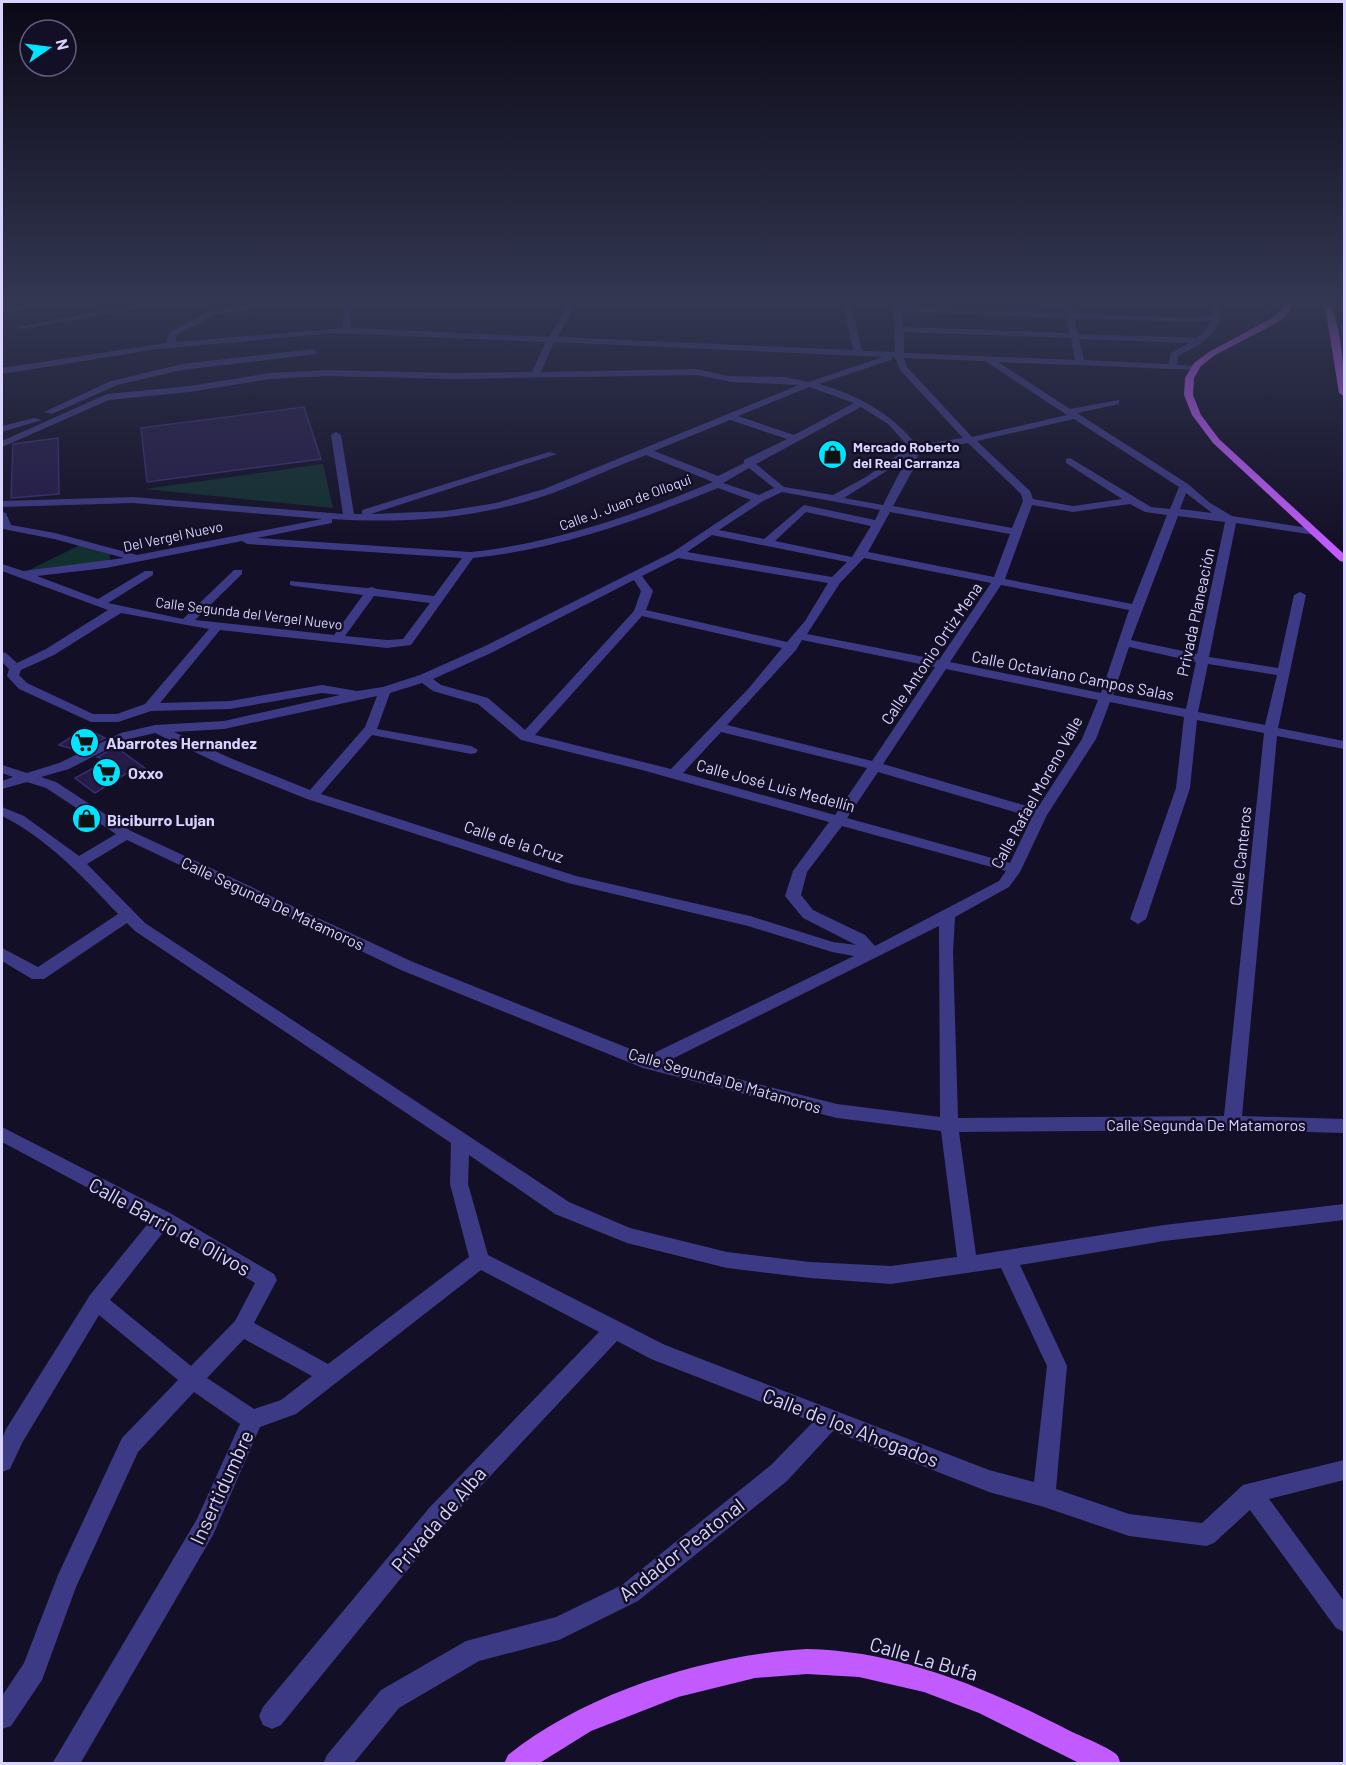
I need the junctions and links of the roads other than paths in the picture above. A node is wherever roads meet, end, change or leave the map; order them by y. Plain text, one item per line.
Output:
1 (117, 382) edge
2 (231, 382) edge
3 (797, 382) edge
4 (815, 382) edge
5 (916, 382) edge
6 (1023, 382) edge
7 (1186, 382) edge
8 (807, 385) junction
9 (1116, 402) dead end
10 (861, 403) junction
11 (81, 409) junction
12 (1071, 414) junction
13 (731, 417) junction
14 (31, 422) junction
15 (2, 429) edge
16 (336, 435) dead end
17 (795, 439) junction
18 (970, 440) junction
19 (2, 444) edge
20 (915, 448) junction
21 (648, 452) junction
22 (552, 454) dead end
23 (1070, 461) dead end
24 (748, 462) junction
25 (718, 482) junction
26 (1184, 486) junction
27 (781, 489) junction
28 (759, 499) junction
29 (834, 499) junction
30 (1028, 501) junction
31 (1132, 501) junction
32 (2, 504) edge
33 (886, 509) junction
34 (1173, 512) junction
35 (2, 515) edge
36 (349, 517) junction
37 (1231, 520) junction
38 (878, 524) junction
39 (711, 532) junction
40 (1015, 532) junction
41 (1315, 532) junction
42 (232, 539) junction
43 (767, 543) junction
44 (677, 554) junction
45 (470, 555) junction
46 (858, 558) junction
47 (139, 559) junction
48 (1344, 560) edge
49 (2, 567) edge
50 (238, 572) dead end
51 (149, 573) dead end
52 (22, 574) junction
53 (636, 575) junction
54 (836, 581) junction
55 (998, 581) junction
56 (294, 583) dead end
57 (372, 590) junction
58 (1300, 595) dead end
59 (437, 600) junction
60 (99, 604) junction
61 (1136, 608) junction
62 (117, 610) junction
63 (639, 612) junction
64 (186, 623) junction
65 (216, 628) junction
66 (336, 640) junction
67 (796, 641) junction
68 (1125, 642) junction
69 (2, 656) edge
70 (1201, 659) junction
71 (944, 666) junction
72 (16, 668) junction
73 (1283, 672) junction
74 (424, 678) junction
75 (385, 691) junction
76 (360, 694) junction
77 (1105, 699) junction
78 (150, 707) junction
79 (1191, 715) junction
80 (718, 727) junction
81 (155, 729) junction
82 (1271, 730) junction
83 (369, 731) junction
84 (526, 737) junction
85 (1344, 745) edge
86 (471, 750) dead end
87 (874, 766) junction
88 (2, 769) edge
89 (673, 776) junction
90 (22, 777) junction
91 (2, 785) edge
92 (312, 796) junction
93 (2, 811) edge
94 (1040, 815) junction
95 (836, 820) junction
96 (126, 834) junction
97 (78, 863) junction
98 (1016, 869) junction
99 (128, 915) junction
100 (947, 915) junction
101 (1138, 919) dead end
102 (873, 953) junction
103 (2, 954) edge
104 (649, 1063) junction
105 (1232, 1123) junction
106 (949, 1125) junction
107 (1344, 1126) edge
108 (2, 1134) edge
109 (460, 1139) junction
110 (1344, 1212) edge
111 (163, 1219) junction
112 (1007, 1259) junction
113 (480, 1260) junction
114 (968, 1265) junction
115 (97, 1301) junction
116 (242, 1327) junction
117 (614, 1331) junction
118 (329, 1375) junction
119 (193, 1380) junction
120 (831, 1418) junction
121 (252, 1420) junction
122 (2, 1462) edge
123 (1344, 1470) edge
124 (1251, 1493) junction
125 (1044, 1496) junction
126 (1344, 1620) edge
127 (272, 1716) dead end
128 (2, 1717) edge
129 (64, 1764) edge
130 (336, 1764) edge
131 (517, 1764) edge
132 (1108, 1764) edge

1 - 14 street
2 - 11 street
3 - 8 street
4 - 8 street
5 - 18 street
6 - 12 street
7 - 41 main road
8 - 10 street
8 - 13 street
9 - 12 street
10 - 17 street, Calle J. Juan de Olloqui
10 - 20 street
11 - 14 street
11 - 19 street
12 - 18 street
12 - 26 street
13 - 17 street
13 - 21 street
14 - 15 street
16 - 36 street
17 - 24 street, Calle J. Juan de Olloqui
18 - 20 street
18 - 30 street
20 - 29 street
20 - 33 street
21 - 25 street
21 - 36 street
22 - 36 street
23 - 31 street
24 - 25 street, Calle J. Juan de Olloqui
24 - 27 street
25 - 28 street
25 - 45 street, Calle J. Juan de Olloqui
26 - 34 street, Calle Rafael Moreno Valle
26 - 37 street
27 - 28 street
27 - 29 street
28 - 39 street
29 - 33 street
30 - 31 street
30 - 40 street, Calle Antonio Ortiz Mena
31 - 34 street
32 - 36 street
33 - 38 street
33 - 40 street
34 - 37 street
34 - 61 street, Calle Rafael Moreno Valle
35 - 47 street
36 - 42 street, Del Vergel Nuevo
37 - 41 street
37 - 70 street, Privada Planeación
38 - 43 street
38 - 46 street
39 - 43 street
39 - 44 street
40 - 55 street, Calle Antonio Ortiz Mena
41 - 48 main road
42 - 45 street, Calle J. Juan de Olloqui
42 - 47 street, Del Vergel Nuevo
43 - 46 street
44 - 53 street
44 - 54 street
45 - 59 street
46 - 54 street
46 - 55 street
47 - 52 street, Del Vergel Nuevo
49 - 52 street, Del Vergel Nuevo
50 - 64 street
51 - 60 street
52 - 60 street, Calle Segunda del Vergel Nuevo
53 - 63 street
53 - 74 street
54 - 67 street
55 - 61 street
55 - 71 street, Calle Antonio Ortiz Mena
56 - 57 street
57 - 59 street
57 - 66 street
58 - 73 street, Calle Canteros
59 - 66 street, Calle Segunda del Vergel Nuevo
60 - 62 street, Calle Segunda del Vergel Nuevo
61 - 68 street, Calle Rafael Moreno Valle
62 - 64 street, Calle Segunda del Vergel Nuevo
62 - 72 street
63 - 67 street, Calle Octaviano Campos Salas
63 - 84 street
64 - 65 street, Calle Segunda del Vergel Nuevo
65 - 66 street, Calle Segunda del Vergel Nuevo
65 - 78 street
67 - 71 street, Calle Octaviano Campos Salas
67 - 80 street
68 - 70 street
68 - 77 street, Calle Rafael Moreno Valle
69 - 72 street
70 - 73 street
70 - 79 street, Privada Planeación
71 - 77 street, Calle Octaviano Campos Salas
71 - 87 street, Calle Antonio Ortiz Mena
72 - 78 street
73 - 82 street, Calle Canteros
74 - 75 street
74 - 84 street
75 - 76 street
75 - 83 street
76 - 78 street
76 - 81 street
77 - 79 street, Calle Octaviano Campos Salas
77 - 94 street, Calle Rafael Moreno Valle
79 - 82 street, Calle Octaviano Campos Salas
79 - 101 street, Privada Planeación
80 - 87 street
80 - 89 street
81 - 90 street
81 - 92 street, Calle de la Cruz
82 - 85 street
82 - 105 street, Calle Canteros
83 - 86 street
83 - 92 street
84 - 89 street, Calle José Luis Medellín
87 - 94 street
87 - 95 street, Calle Antonio Ortiz Mena
88 - 90 street
89 - 95 street, Calle José Luis Medellín
90 - 91 street
90 - 96 street, Calle Segunda De Matamoros
92 - 102 street, Calle de la Cruz
93 - 97 street
94 - 98 street, Calle Rafael Moreno Valle
95 - 98 street, Calle José Luis Medellín
95 - 102 street, Calle Antonio Ortiz Mena
96 - 97 street
96 - 104 street, Calle Segunda De Matamoros
97 - 99 street
98 - 100 street, Calle Rafael Moreno Valle
99 - 103 street
99 - 109 street
100 - 102 street, Calle Rafael Moreno Valle
100 - 106 street
102 - 104 street, Calle Rafael Moreno Valle
104 - 106 street, Calle Segunda De Matamoros
105 - 106 street, Calle Segunda De Matamoros
105 - 107 street, Calle Segunda De Matamoros
106 - 114 street
108 - 111 street, Calle Barrio de Olivos
109 - 113 street
109 - 114 street
110 - 112 street
111 - 115 street
111 - 116 street, Calle Barrio de Olivos
112 - 114 street
112 - 125 street
113 - 117 street, Calle de los Ahogados
113 - 118 street, Insertidumbre
115 - 119 street
115 - 122 street
116 - 118 street
116 - 119 street
117 - 120 street, Calle de los Ahogados
117 - 127 street, Privada de Alba
118 - 121 street, Insertidumbre
119 - 121 street
119 - 128 street
120 - 125 street, Calle de los Ahogados
120 - 130 street, Andador Peatonal
121 - 129 street, Insertidumbre
123 - 124 street, Calle de los Ahogados
124 - 125 street, Calle de los Ahogados
124 - 126 street
131 - 132 main road, Calle La Bufa

